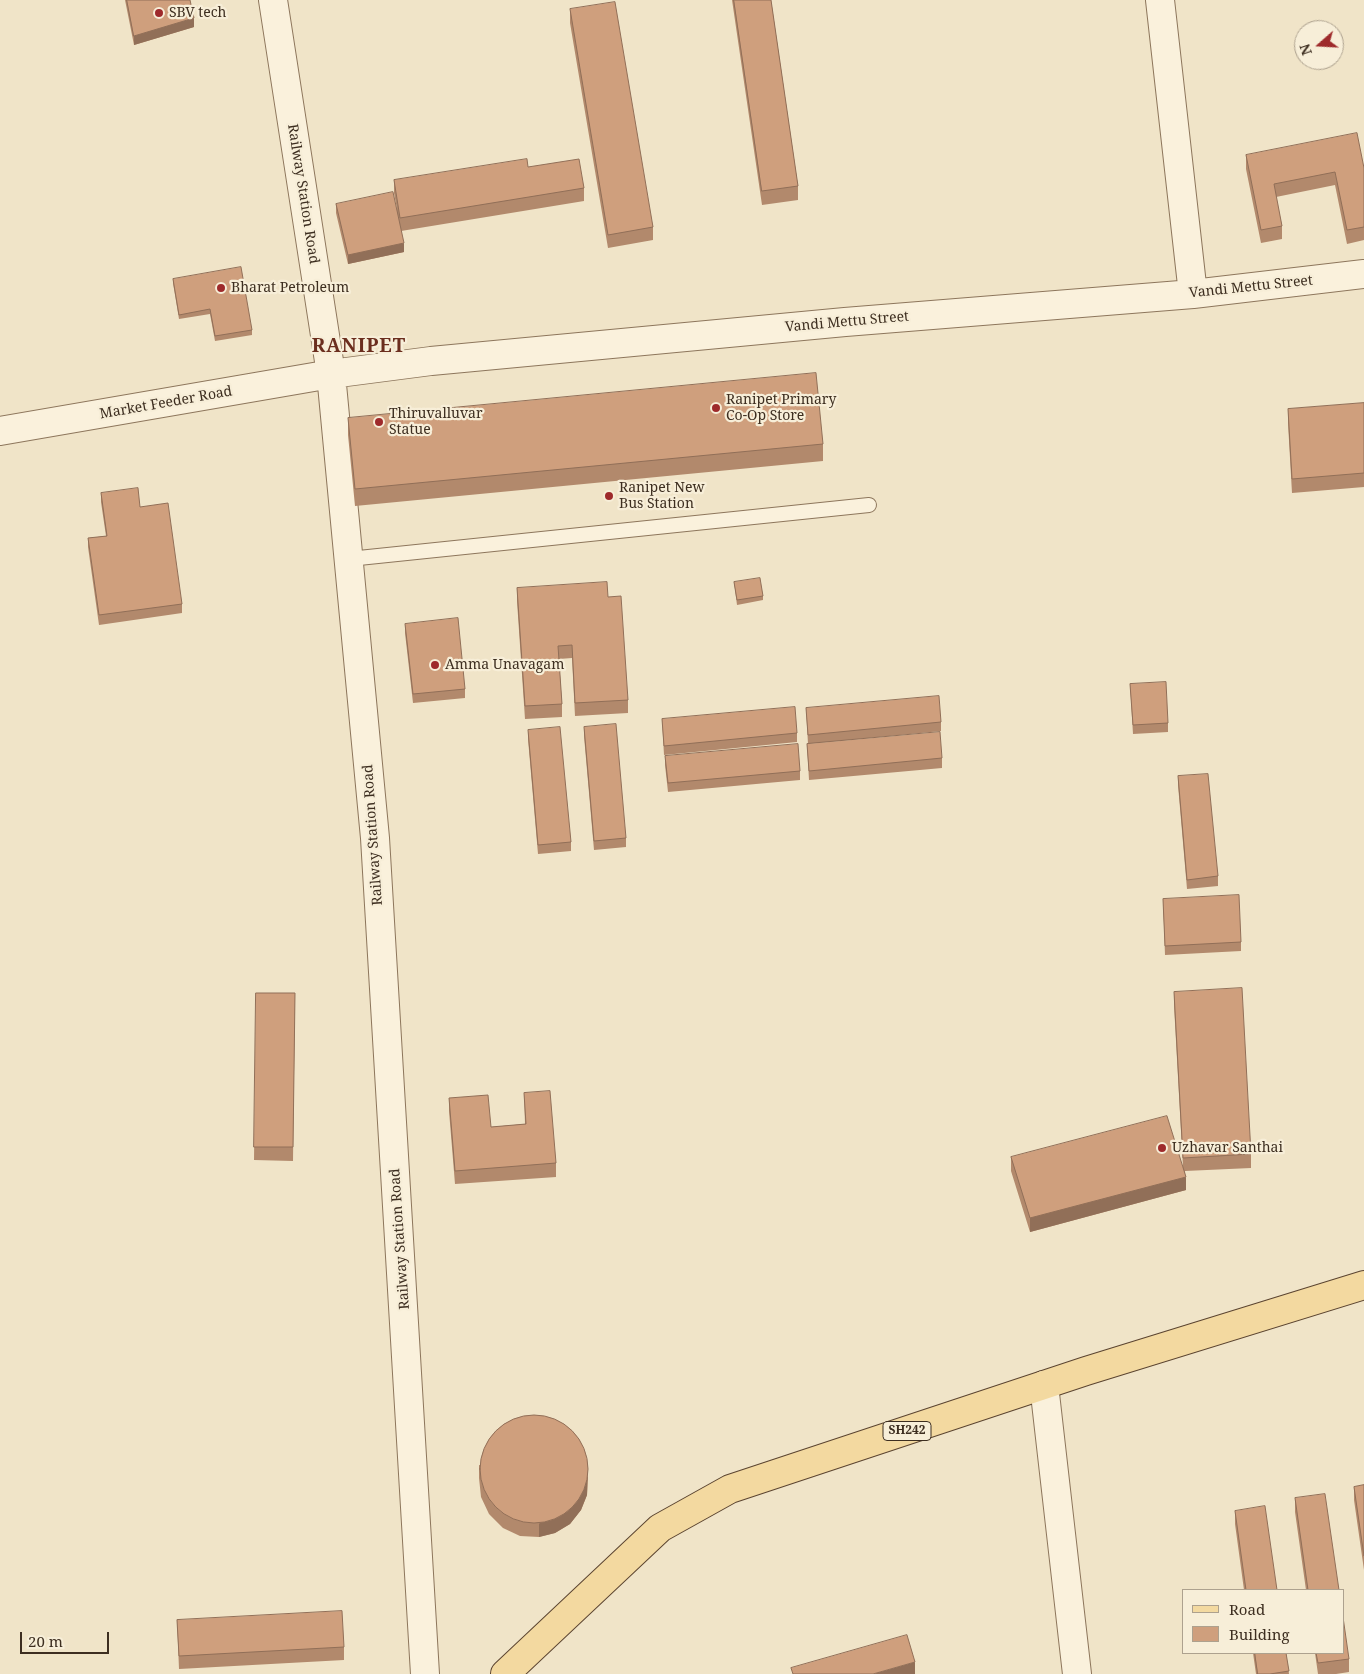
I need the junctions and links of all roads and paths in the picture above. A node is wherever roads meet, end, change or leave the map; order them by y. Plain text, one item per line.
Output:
1 (273, 0) edge
2 (1160, 0) edge
3 (1364, 274) edge
4 (1193, 294) junction
5 (331, 374) junction
6 (0, 431) edge
7 (869, 505) dead end
8 (349, 559) junction
9 (1364, 1285) edge
10 (1044, 1385) junction
11 (425, 1674) edge
12 (505, 1674) edge
13 (1077, 1674) edge

1 - 5 street, Railway Station Road
2 - 4 street
3 - 4 street, Vandi Mettu Street
4 - 5 street, Vandi Mettu Street
5 - 6 street, Market Feeder Road
5 - 8 street, Railway Station Road
7 - 8 lane
8 - 11 street, Railway Station Road
9 - 10 main road, SH242
10 - 12 main road, SH242
10 - 13 street

